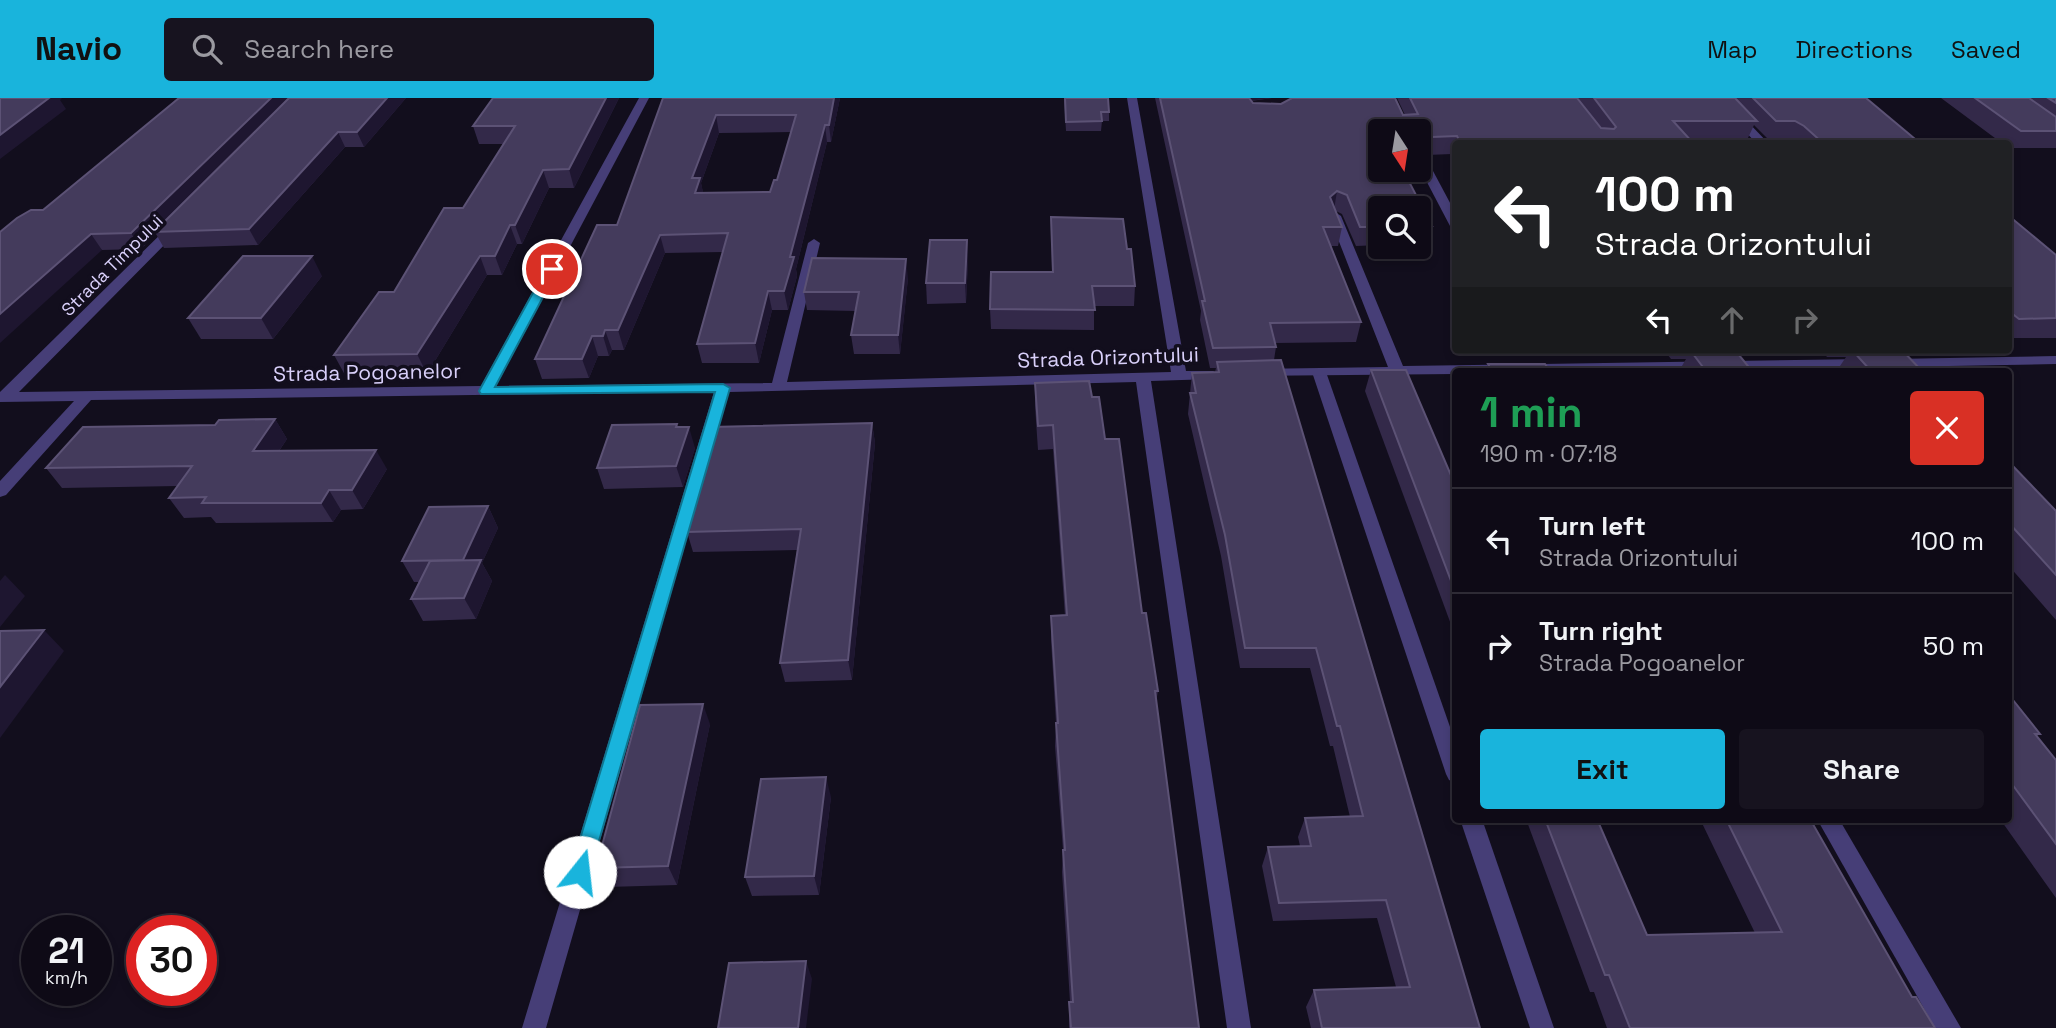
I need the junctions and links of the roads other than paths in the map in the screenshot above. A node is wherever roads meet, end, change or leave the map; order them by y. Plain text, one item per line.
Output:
1 (644, 98) edge
2 (1132, 98) edge
3 (1719, 98) edge
4 (1760, 140) edge
5 (1432, 181) edge
6 (188, 214) edge
7 (1335, 216) edge
8 (1452, 218) edge
9 (814, 243) dead end
10 (1523, 354) edge
11 (1766, 354) edge
12 (1972, 354) edge
13 (2056, 360) edge
14 (1979, 361) junction
15 (1774, 364) junction
16 (1917, 367) edge
17 (1530, 368) edge
18 (1734, 368) edge
19 (1452, 369) edge
20 (1397, 370) junction
21 (1319, 372) junction
22 (1178, 376) junction
23 (1143, 377) junction
24 (778, 387) junction
25 (723, 388) junction
26 (486, 391) junction
27 (3, 397) edge
28 (87, 397) junction
29 (0, 491) edge
30 (1452, 762) edge
31 (1472, 823) edge
32 (1830, 823) edge
33 (534, 1028) edge
34 (1239, 1028) edge
35 (1542, 1028) edge
36 (1949, 1028) edge

1 - 26 street, Strada Pogoanelor
2 - 22 street
3 - 4 street
5 - 8 street
6 - 27 street, Strada Timpului
7 - 20 street
9 - 24 street
10 - 17 street
11 - 15 street
12 - 14 street
13 - 14 street, Strada Orizontului
14 - 16 street, Strada Orizontului
15 - 16 street, Strada Orizontului
15 - 18 street, Strada Orizontului
19 - 20 street, Strada Orizontului
20 - 21 street, Strada Orizontului
21 - 22 street, Strada Orizontului
21 - 30 street
22 - 23 street, Strada Orizontului
23 - 24 street, Strada Orizontului
23 - 34 street
24 - 25 street, Strada Orizontului
25 - 26 street, Strada Orizontului
25 - 33 street
26 - 28 street, Strada Pogoanelor
27 - 28 street, Strada Pogoanelor
28 - 29 street
31 - 35 street
32 - 36 street

